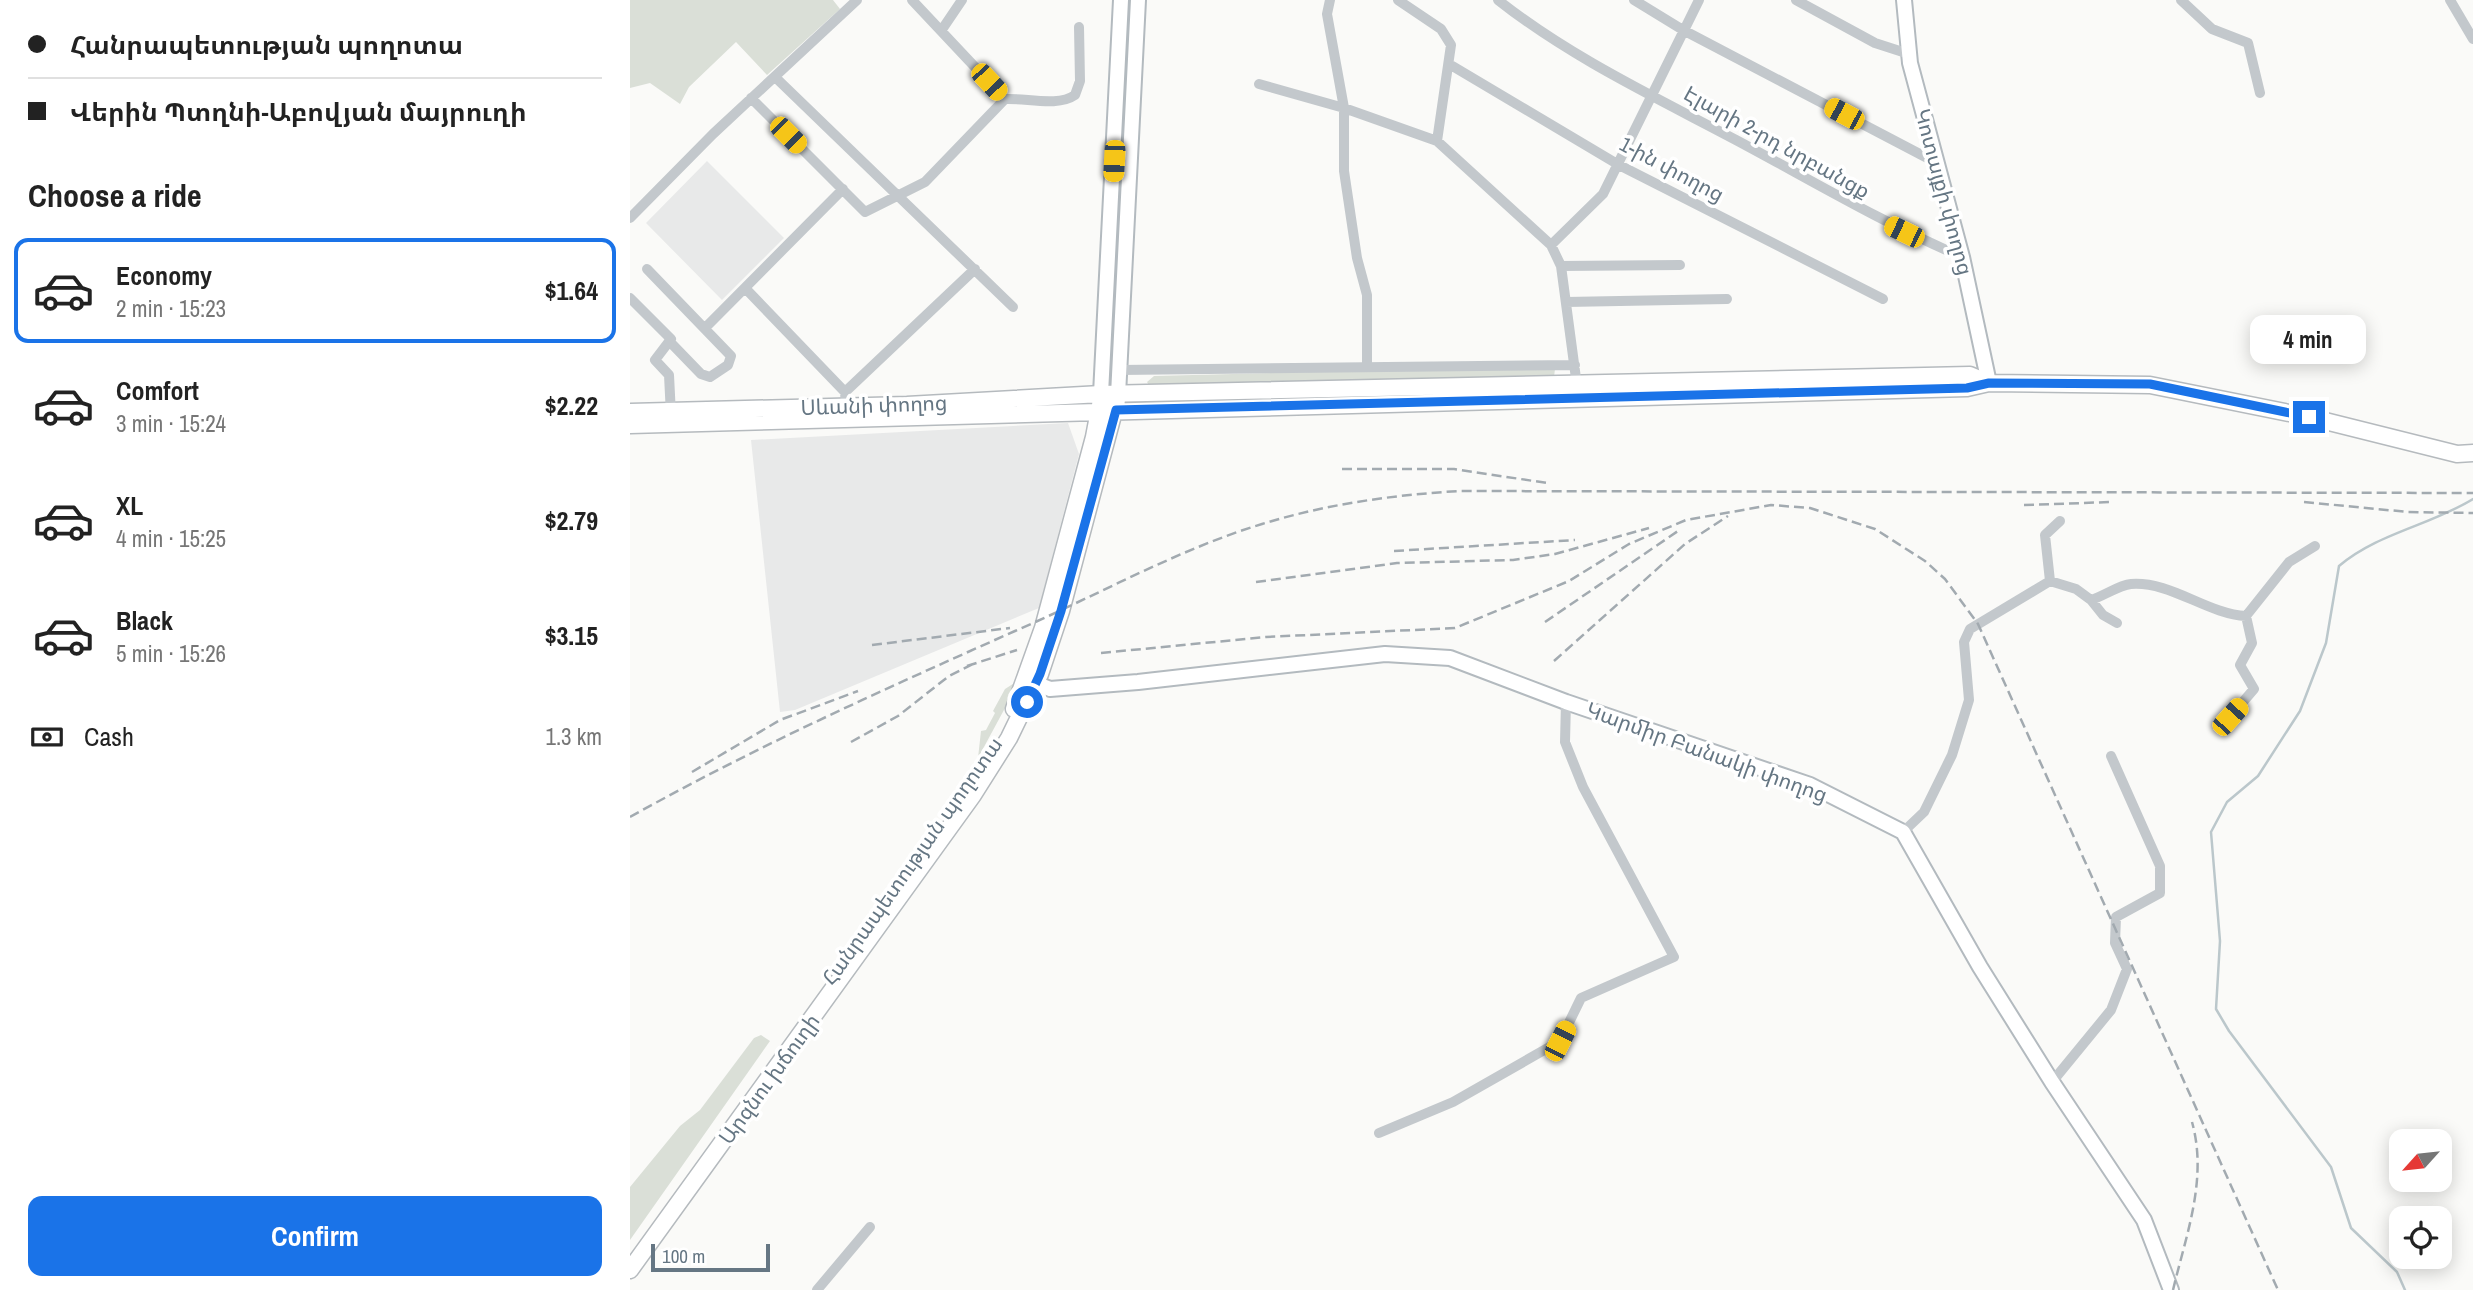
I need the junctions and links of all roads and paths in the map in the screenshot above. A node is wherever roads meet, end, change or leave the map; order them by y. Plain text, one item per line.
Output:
1 (857, 0) edge
2 (912, 0) edge
3 (962, 0) edge
4 (1121, 0) edge
5 (1138, 0) edge
6 (1330, 0) edge
7 (1398, 0) edge
8 (1420, 0) edge
9 (1498, 0) edge
10 (1634, 0) edge
11 (1699, 0) edge
12 (1796, 0) edge
13 (1904, 0) edge
14 (2181, 0) edge
15 (2450, 0) edge
16 (1417, 13) junction
17 (1079, 27) dead end
18 (1683, 30) junction
19 (941, 31) junction
20 (2473, 39) edge
21 (1909, 54) junction
22 (1449, 64) junction
23 (775, 77) junction
24 (1259, 84) dead end
25 (2260, 93) dead end
26 (1651, 94) junction
27 (751, 98) junction
28 (1005, 99) junction
29 (1344, 108) junction
30 (1437, 141) junction
31 (1935, 162) junction
32 (1619, 165) junction
33 (843, 189) junction
34 (899, 194) junction
35 (630, 218) edge
36 (1551, 245) junction
37 (1962, 257) junction
38 (1681, 265) dead end
39 (1561, 266) junction
40 (975, 268) junction
41 (647, 269) dead end
42 (745, 288) junction
43 (630, 298) edge
44 (1727, 299) dead end
45 (1882, 299) dead end
46 (1566, 302) junction
47 (1013, 307) dead end
48 (705, 328) junction
49 (671, 344) junction
50 (1575, 365) junction
51 (1367, 366) junction
52 (1120, 370) junction
53 (1989, 383) junction
54 (1577, 390) junction
55 (845, 399) junction
56 (1109, 402) junction
57 (630, 412) edge
58 (671, 417) junction
59 (630, 425) edge
60 (2473, 453) edge
61 (2060, 521) dead end
62 (2315, 546) dead end
63 (2050, 581) junction
64 (2091, 600) junction
65 (2246, 616) junction
66 (2117, 623) dead end
67 (1034, 679) junction
68 (1566, 702) junction
69 (2230, 717) dead end
70 (2111, 757) dead end
71 (1903, 832) junction
72 (2052, 1082) junction
73 (1380, 1133) dead end
74 (870, 1227) dead end
75 (630, 1255) edge
76 (630, 1270) edge
77 (817, 1290) edge
78 (2171, 1290) edge

1 - 23 street
2 - 19 street
3 - 19 street
4 - 56 street, Հանրապետության պողոտա
5 - 52 street, Հանրապետության պողոտա
6 - 29 street
7 - 16 street
8 - 16 street
9 - 26 street, Էլարի 2-րդ նրբանցք
10 - 18 street
11 - 18 street
12 - 21 street
13 - 21 street, Կոտայքի փողոց
14 - 25 street
15 - 20 street
16 - 22 street
17 - 28 street
18 - 26 street
18 - 31 street
19 - 28 street
21 - 31 street, Կոտայքի փողոց
22 - 30 street
22 - 32 street, 1-ին փողոց
23 - 27 street
23 - 34 street
24 - 29 street
26 - 32 street
26 - 37 street, Էլարի 2-րդ նրբանցք
27 - 33 street
27 - 35 street
28 - 34 street
29 - 30 street
29 - 51 street
30 - 36 street
31 - 37 street, Կոտայքի փողոց
32 - 36 street
32 - 45 street, 1-ին փողոց
33 - 34 street
33 - 42 street
34 - 40 street
36 - 39 street
37 - 53 street, Կոտայքի փողոց
38 - 39 street
39 - 46 street
40 - 47 street
40 - 55 street
41 - 48 street
42 - 48 street
42 - 55 street
43 - 49 street
44 - 46 street
46 - 50 street
48 - 49 street
49 - 58 street
50 - 51 street
50 - 54 street
51 - 52 street
52 - 56 street, Հանրապետության պողոտա
53 - 54 main road
53 - 60 main road
54 - 56 main road
55 - 56 main road, Սևանի փողոց
55 - 58 main road, Սևանի փողոց
56 - 58 main road, Սևանի փողոց
56 - 67 main road, Հանրապետության պողոտա
57 - 58 main road, Սևանի փողոց
58 - 59 main road, Սևանի փողոց
61 - 63 street
62 - 65 street
63 - 64 street
63 - 71 street
64 - 65 street
64 - 66 street
65 - 69 street
67 - 68 street, Կարմիր Բանակի փողոց
67 - 75 main road, Հանրապետության պողոտա
67 - 76 main road, Արզնու խճուղի
68 - 71 street, Կարմիր Բանակի փողոց
68 - 73 street
70 - 72 street
71 - 72 street
72 - 78 street
74 - 77 street

